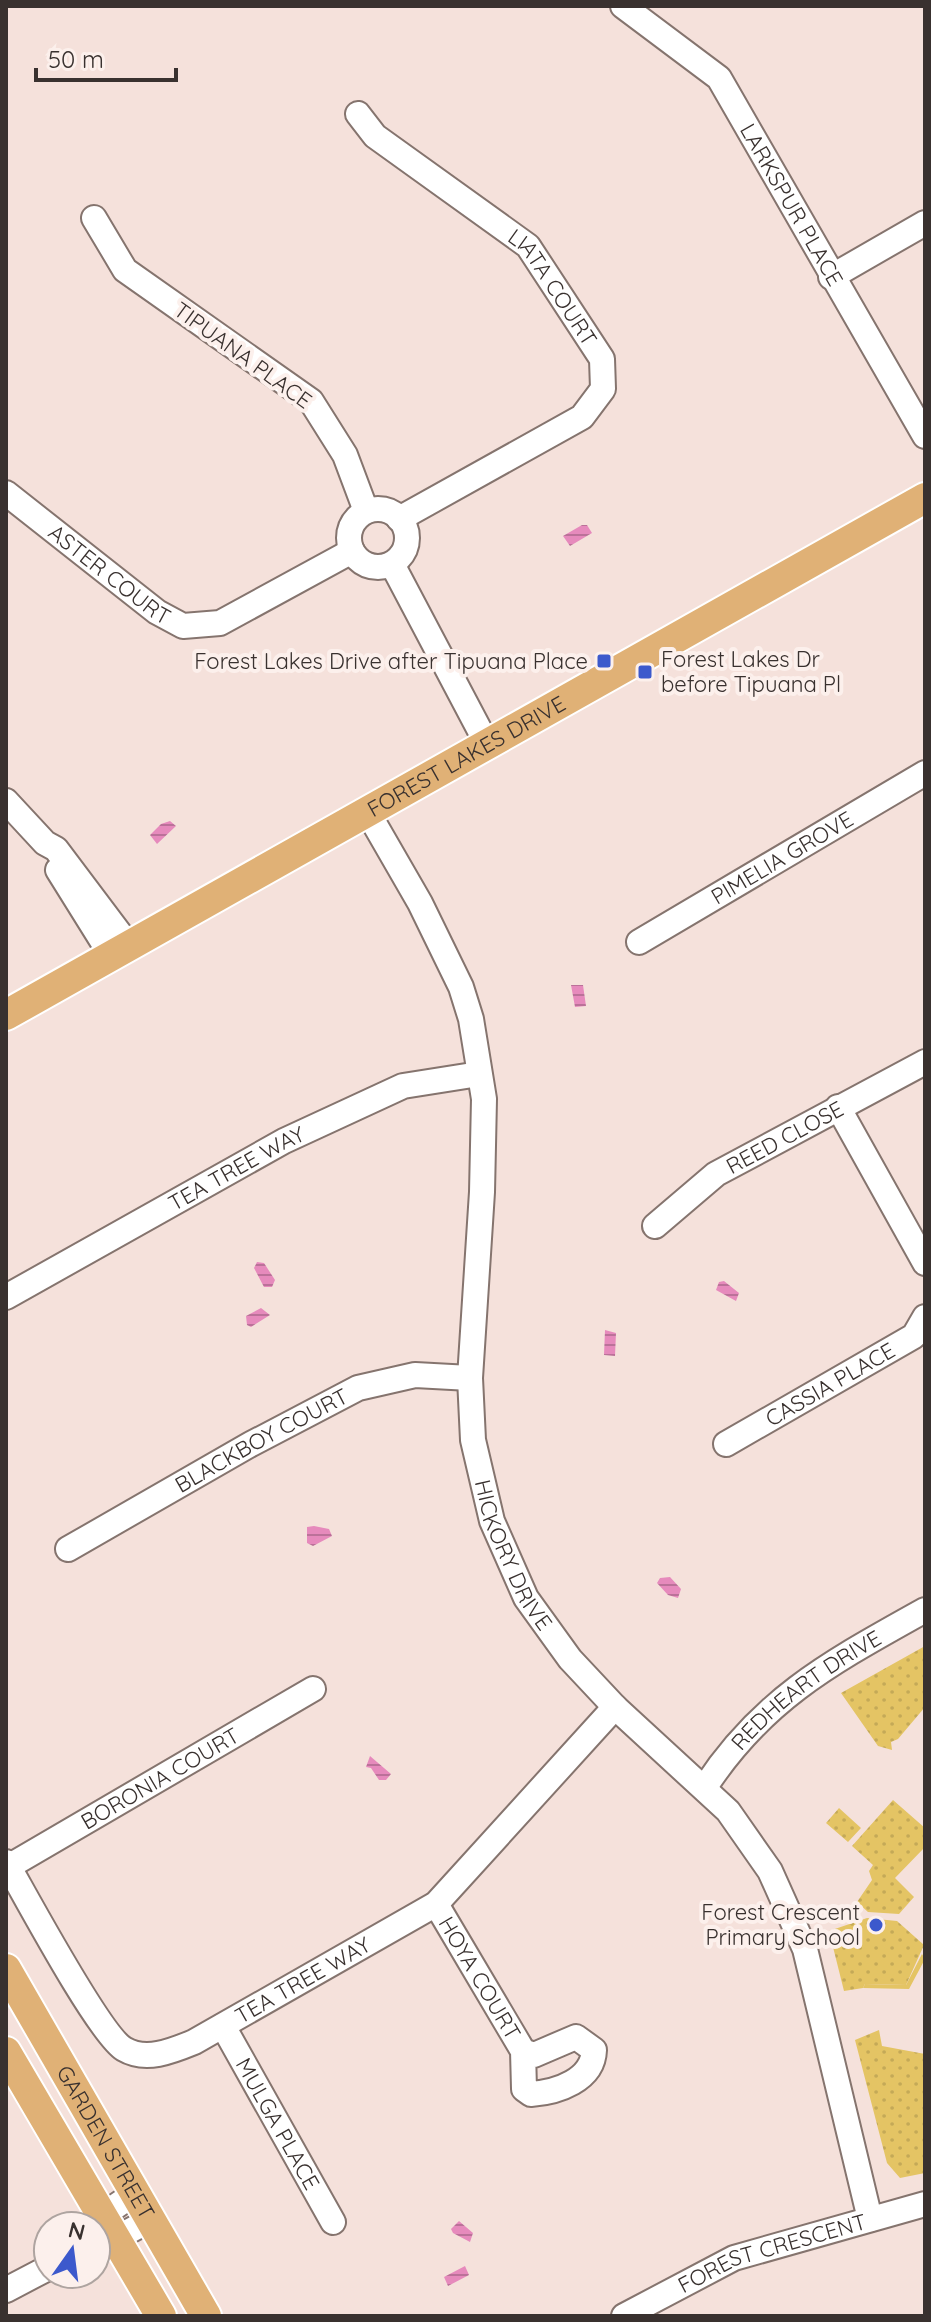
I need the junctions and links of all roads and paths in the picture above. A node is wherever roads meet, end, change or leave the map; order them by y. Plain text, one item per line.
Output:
1 (623, 6) edge
2 (358, 114) dead end
3 (94, 218) dead end
4 (925, 223) edge
5 (831, 277) junction
6 (925, 436) edge
7 (6, 493) edge
8 (925, 498) edge
9 (366, 511) junction
10 (399, 519) junction
11 (352, 551) junction
12 (392, 564) junction
13 (487, 744) junction
14 (925, 773) edge
15 (6, 801) edge
16 (367, 811) junction
17 (639, 942) dead end
18 (120, 951) junction
19 (6, 1015) edge
20 (925, 1062) edge
21 (479, 1074) junction
22 (838, 1107) junction
23 (655, 1226) dead end
24 (925, 1263) edge
25 (6, 1297) edge
26 (925, 1317) edge
27 (470, 1378) junction
28 (726, 1444) dead end
29 (68, 1549) dead end
30 (925, 1610) edge
31 (313, 1689) dead end
32 (615, 1707) junction
33 (705, 1787) junction
34 (7, 1864) edge
35 (436, 1904) junction
36 (6, 1969) edge
37 (223, 2026) junction
38 (523, 2051) dead end
39 (6, 2052) edge
40 (135, 2193) junction
41 (925, 2204) edge
42 (89, 2210) edge
43 (109, 2210) edge
44 (870, 2219) junction
45 (150, 2220) junction
46 (333, 2222) dead end
47 (112, 2242) edge
48 (112, 2253) edge
49 (32, 2276) edge
50 (6, 2290) edge
51 (161, 2316) edge
52 (206, 2316) edge
53 (624, 2316) edge

1 - 5 street, LARKSPUR PLACE
2 - 10 street, LIATA COURT
3 - 9 street, TIPUANA PLACE
4 - 5 street
5 - 6 street, LARKSPUR PLACE
7 - 11 street, ASTER COURT
8 - 13 main road, FOREST LAKES DRIVE
9 - 10 street
9 - 11 street
10 - 12 street
11 - 12 street
12 - 13 street
13 - 16 main road, FOREST LAKES DRIVE
14 - 17 street, PIMELIA GROVE
15 - 18 street
16 - 18 main road, FOREST LAKES DRIVE
16 - 21 street, HICKORY DRIVE
18 - 19 main road, FOREST LAKES DRIVE
20 - 22 street, REED CLOSE
21 - 25 street, TEA TREE WAY
21 - 27 street, HICKORY DRIVE
22 - 23 street, REED CLOSE
22 - 24 street
26 - 28 street, CASSIA PLACE
27 - 29 street, BLACKBOY COURT
27 - 32 street, HICKORY DRIVE
30 - 33 street, REDHEART DRIVE
31 - 34 street, BORONIA COURT
32 - 33 street, HICKORY DRIVE
32 - 35 street, TEA TREE WAY
33 - 44 street, HICKORY DRIVE
34 - 37 street, TEA TREE WAY
35 - 37 street, TEA TREE WAY
35 - 38 street, HOYA COURT
36 - 40 main road, GARDEN STREET
37 - 46 street, MULGA PLACE
39 - 42 main road, GARDEN STREET
40 - 43 street
40 - 45 main road, GARDEN STREET
41 - 44 street, FOREST CRESCENT
44 - 53 street, FOREST CRESCENT
45 - 47 street
45 - 52 main road, GARDEN STREET
48 - 51 main road, GARDEN STREET
49 - 50 street

